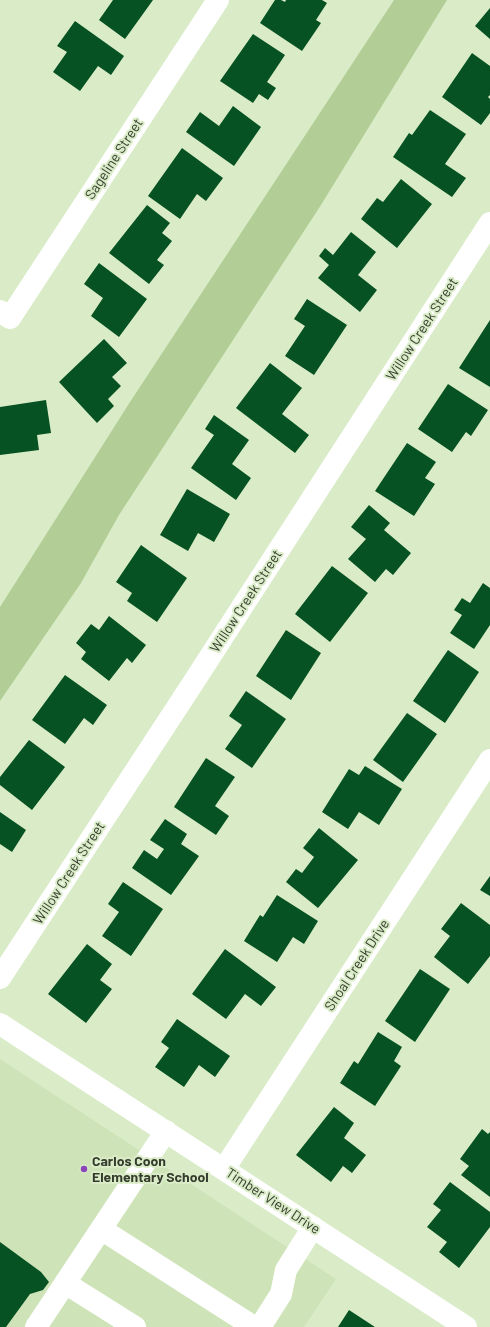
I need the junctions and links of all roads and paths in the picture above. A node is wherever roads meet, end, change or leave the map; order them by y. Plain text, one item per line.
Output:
1 (218, 0) edge
2 (490, 223) edge
3 (5, 314) edge
4 (490, 760) edge
5 (0, 978) edge
6 (0, 1024) edge
7 (166, 1131) junction
8 (224, 1169) junction
9 (313, 1227) junction
10 (101, 1229) junction
11 (65, 1283) junction
12 (36, 1327) edge
13 (135, 1327) edge
14 (254, 1327) edge
15 (260, 1327) edge
16 (466, 1327) edge

1 - 3 street, Sageline Street
2 - 5 street, Willow Creek Street
4 - 8 street, Shoal Creek Drive
6 - 7 street, Timber View Drive
7 - 8 street, Timber View Drive
7 - 10 street
8 - 9 street, Timber View Drive
9 - 15 street
9 - 16 street, Timber View Drive
10 - 11 street
10 - 14 street
11 - 12 street
11 - 13 street

